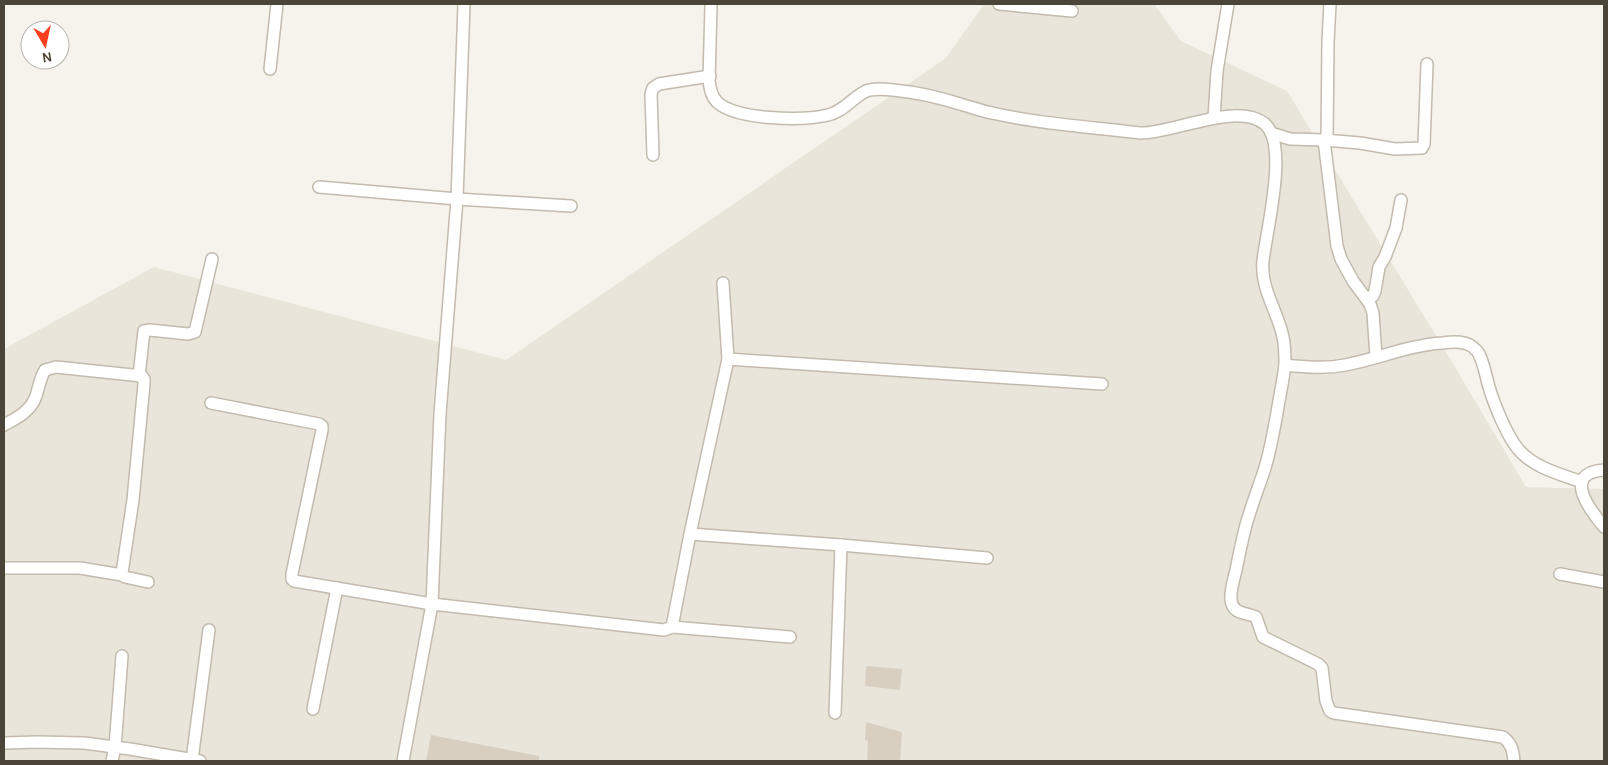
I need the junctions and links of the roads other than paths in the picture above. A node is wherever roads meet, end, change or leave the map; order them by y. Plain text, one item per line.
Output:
1 (277, 4) edge
2 (464, 4) edge
3 (712, 4) edge
4 (999, 4) edge
5 (1228, 4) edge
6 (1330, 4) edge
7 (1072, 11) dead end
8 (1427, 64) dead end
9 (270, 69) dead end
10 (710, 76) junction
11 (1214, 118) junction
12 (1271, 133) junction
13 (1326, 140) junction
14 (653, 155) dead end
15 (319, 187) dead end
16 (457, 199) junction
17 (1401, 200) dead end
18 (571, 206) dead end
19 (212, 259) dead end
20 (723, 283) dead end
21 (1367, 298) junction
22 (1376, 358) junction
23 (728, 359) junction
24 (1285, 365) junction
25 (139, 376) junction
26 (1102, 384) dead end
27 (211, 403) dead end
28 (4, 425) edge
29 (1604, 470) edge
30 (1582, 482) junction
31 (1604, 527) edge
32 (690, 534) junction
33 (840, 545) junction
34 (987, 558) dead end
35 (4, 568) edge
36 (1560, 574) dead end
37 (122, 575) junction
38 (148, 582) dead end
39 (1604, 582) edge
40 (337, 588) junction
41 (432, 604) junction
42 (672, 627) junction
43 (209, 630) dead end
44 (790, 637) dead end
45 (122, 656) dead end
46 (313, 709) dead end
47 (835, 713) dead end
48 (4, 742) edge
49 (115, 747) junction
50 (196, 760) edge
51 (112, 761) edge
52 (403, 761) edge
53 (1514, 761) edge

1 - 9 street
2 - 16 street
3 - 10 street
4 - 7 street
5 - 11 street
6 - 13 street
8 - 13 street
10 - 11 street
10 - 14 street
11 - 12 street
12 - 13 street
12 - 24 street
13 - 21 street
15 - 16 street
16 - 18 street
16 - 41 street
17 - 21 street
19 - 25 street
20 - 23 street
21 - 22 street
22 - 24 street
22 - 30 street
23 - 26 street
23 - 32 street
24 - 53 street
25 - 28 street
25 - 37 street
27 - 40 street
29 - 30 street
30 - 31 street
32 - 33 street
32 - 42 street
33 - 34 street
33 - 47 street
35 - 37 street
36 - 39 street
37 - 38 street
40 - 41 street
40 - 46 street
41 - 42 street
41 - 52 street
42 - 44 street
43 - 50 street
45 - 49 street
48 - 49 street
49 - 50 street
49 - 51 street

